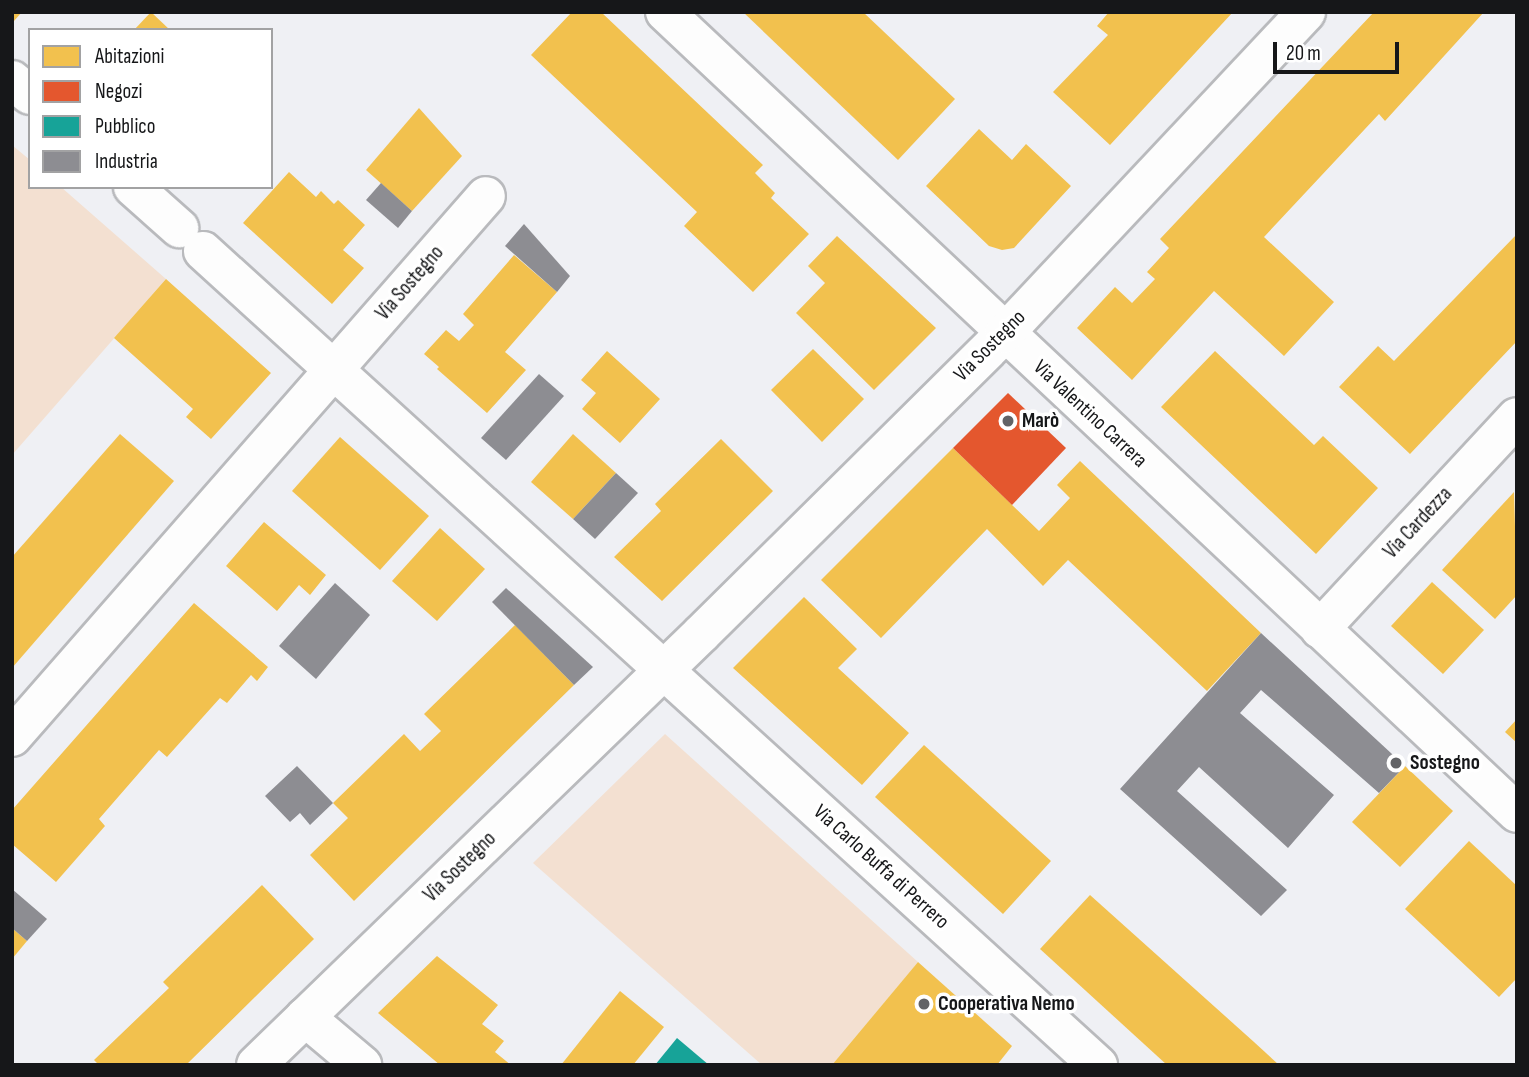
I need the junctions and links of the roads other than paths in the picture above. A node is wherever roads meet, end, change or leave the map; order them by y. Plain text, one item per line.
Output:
1 (665, 12) edge
2 (1306, 12) edge
3 (12, 80) edge
4 (28, 93) edge
5 (135, 189) edge
6 (486, 196) dead end
7 (1004, 334) junction
8 (334, 371) junction
9 (1517, 417) edge
10 (1320, 629) junction
11 (664, 670) junction
12 (12, 737) edge
13 (1517, 813) edge
14 (305, 1017) junction
15 (1079, 1059) edge
16 (256, 1065) edge
17 (362, 1065) edge

1 - 7 street, Via Valentino Carrera
2 - 7 street, Via Sostegno
3 - 4 street
5 - 8 street
6 - 8 street, Via Sostegno
7 - 10 street, Via Valentino Carrera
7 - 11 street, Via Sostegno
8 - 11 street
8 - 12 street, Via Sostegno
9 - 10 street, Via Cardezza
10 - 13 street, Via Valentino Carrera
11 - 14 street, Via Sostegno
11 - 15 street, Via Carlo Buffa di Perrero
14 - 16 street, Via Sostegno
14 - 17 street

